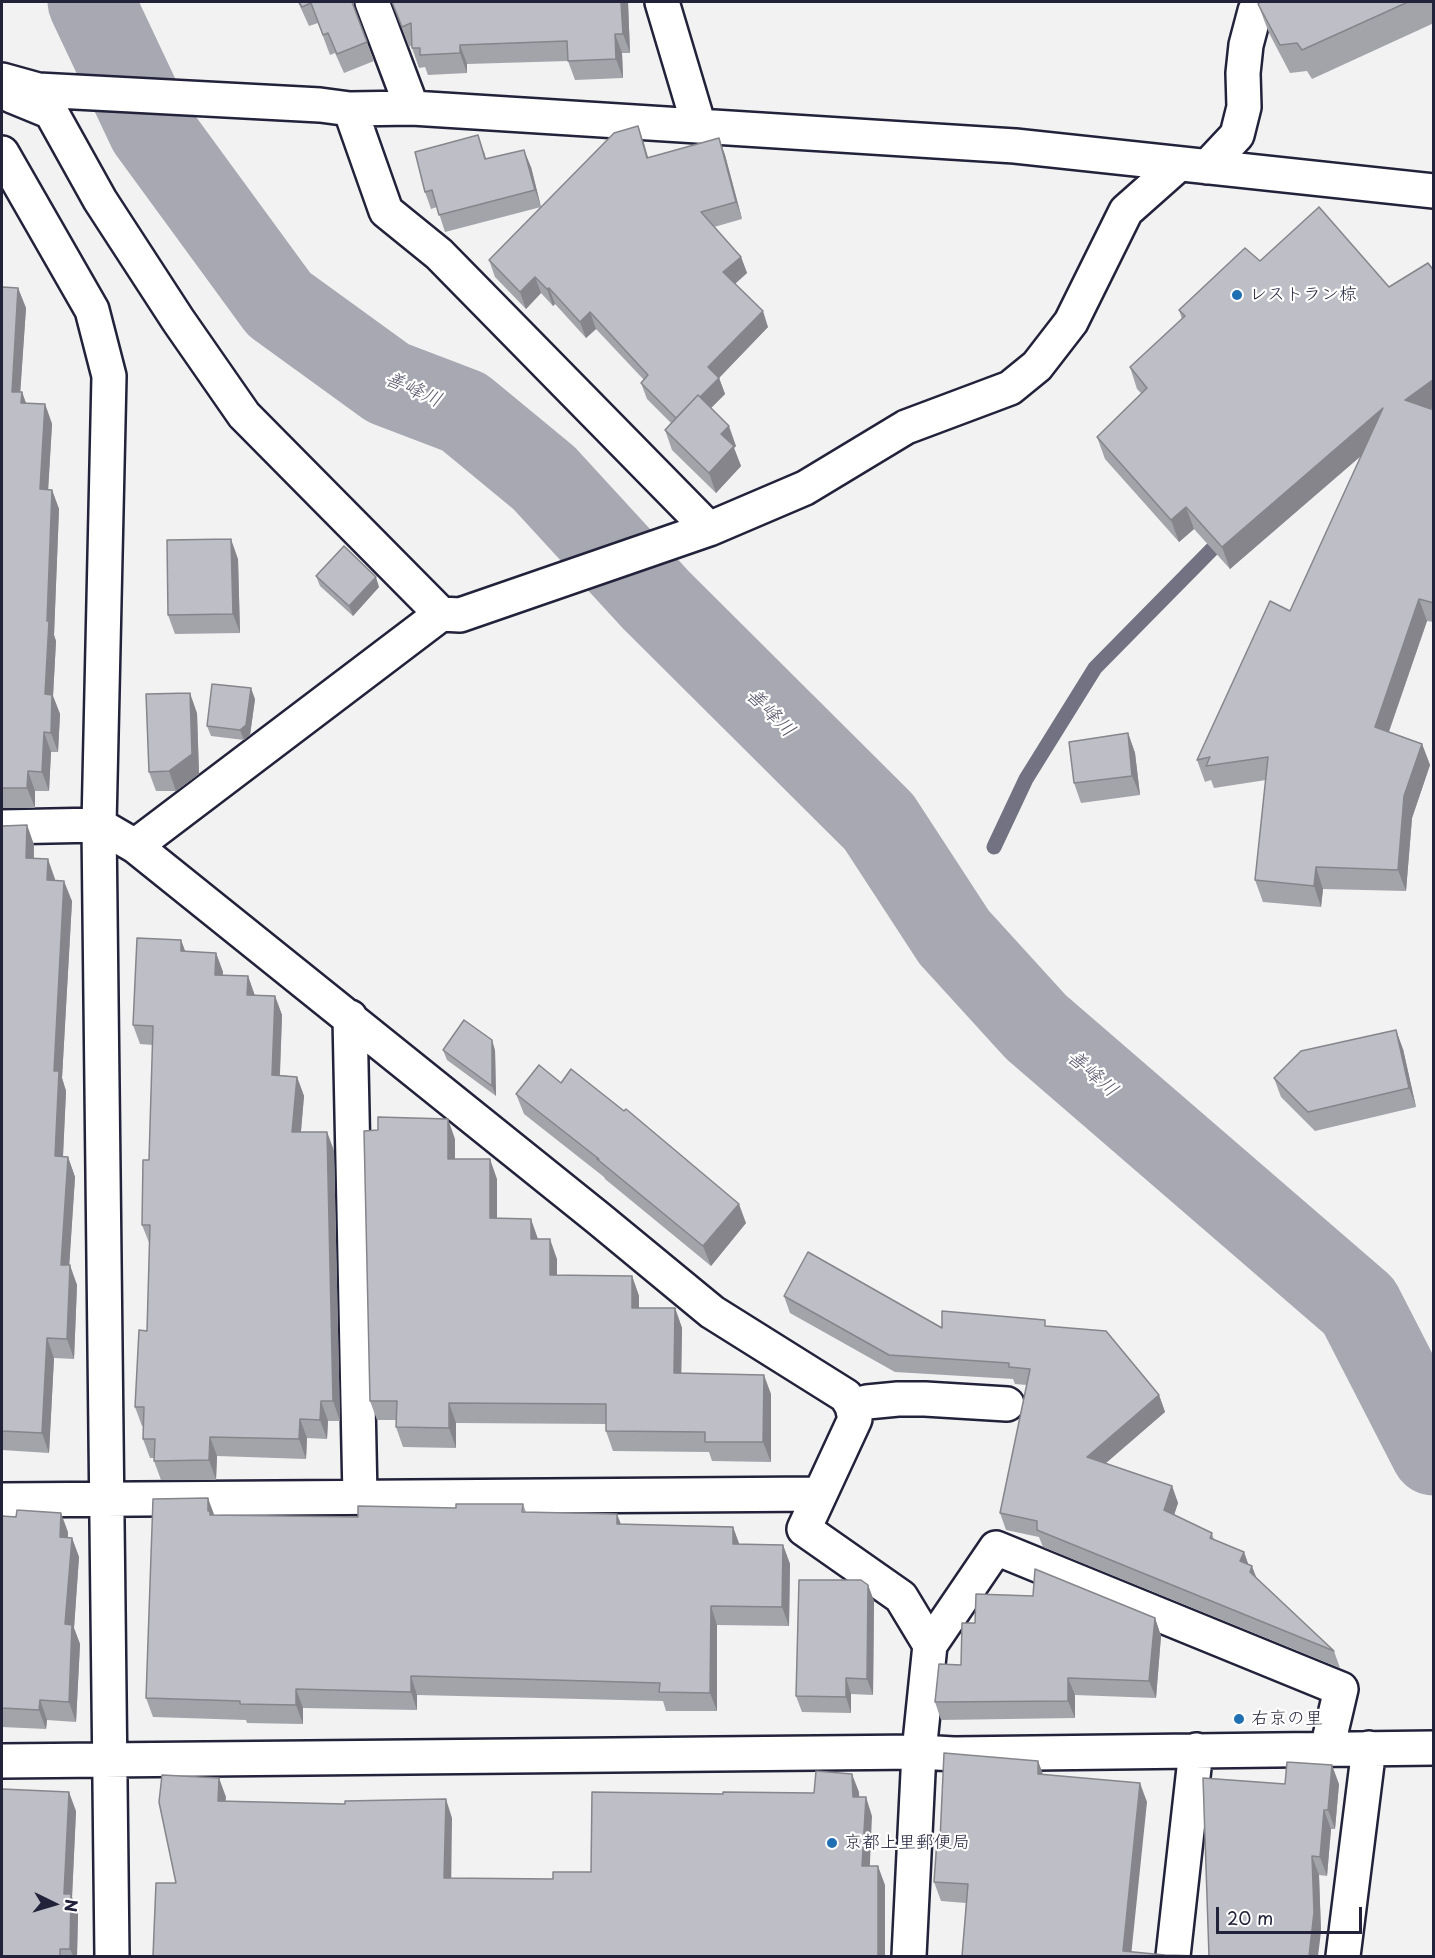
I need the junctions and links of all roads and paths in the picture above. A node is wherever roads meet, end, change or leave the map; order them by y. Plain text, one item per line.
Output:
1 (372, 2) edge
2 (662, 2) edge
3 (1260, 2) edge
4 (2, 80) edge
5 (2, 92) edge
6 (335, 107) junction
7 (412, 108) junction
8 (699, 126) junction
9 (2, 153) edge
10 (1193, 165) junction
11 (1434, 190) edge
12 (709, 529) junction
13 (451, 615) junction
14 (99, 825) junction
15 (2, 827) edge
16 (135, 846) junction
17 (350, 1017) junction
18 (1007, 1404) dead end
19 (852, 1406) junction
20 (820, 1494) junction
21 (360, 1497) junction
22 (107, 1499) junction
23 (2, 1500) edge
24 (930, 1645) junction
25 (1351, 1748) junction
26 (1434, 1748) edge
27 (1196, 1750) junction
28 (919, 1752) junction
29 (110, 1760) junction
30 (2, 1761) edge
31 (112, 1956) edge
32 (909, 1956) edge
33 (1173, 1956) edge
34 (1343, 1956) edge

1 - 7 street
2 - 8 street
3 - 10 street
4 - 6 street
5 - 13 street
6 - 7 street
6 - 12 street
7 - 8 street
8 - 10 street
9 - 14 street
10 - 11 street
10 - 12 street
12 - 13 street
13 - 16 street
14 - 15 street
14 - 16 street
14 - 22 street
16 - 17 street
17 - 19 street
17 - 21 street
18 - 19 street
19 - 20 street
20 - 21 street
20 - 24 street
21 - 22 street
22 - 23 street
22 - 29 street
24 - 25 street
24 - 28 street
25 - 26 street
25 - 27 street
25 - 34 street
27 - 28 street
27 - 33 street
28 - 29 street
28 - 32 street
29 - 30 street
29 - 31 street

